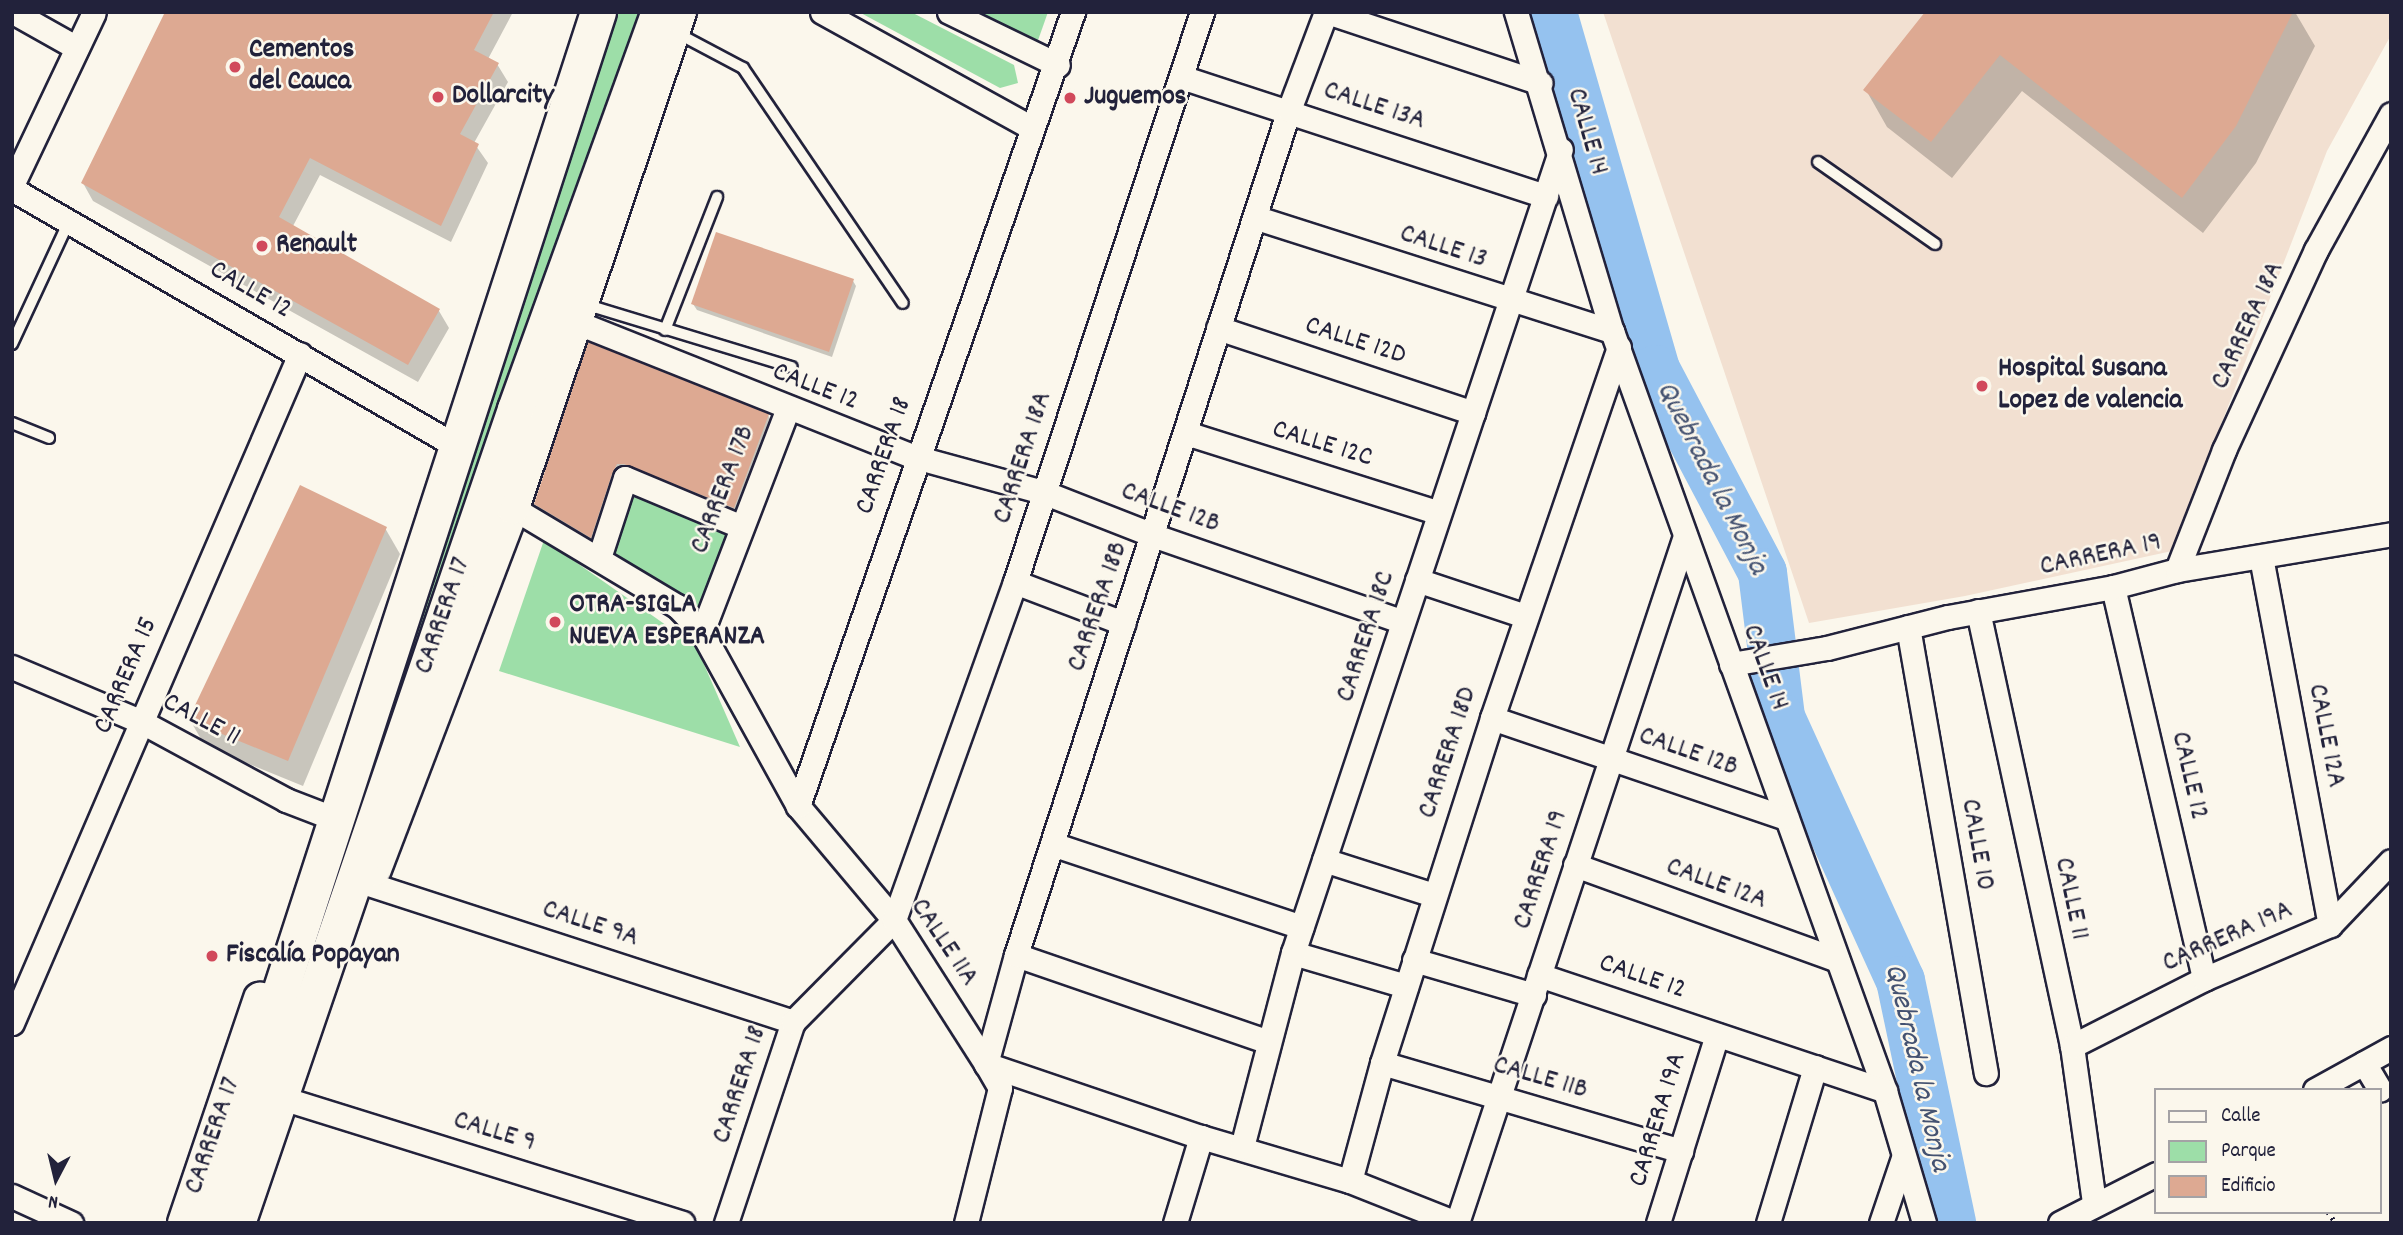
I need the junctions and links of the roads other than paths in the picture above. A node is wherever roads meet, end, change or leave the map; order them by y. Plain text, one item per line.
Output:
1 (13, 12) edge
2 (93, 12) edge
3 (586, 12) edge
4 (598, 12) edge
5 (822, 12) edge
6 (949, 12) edge
7 (1073, 12) edge
8 (1202, 12) edge
9 (1327, 12) edge
10 (1516, 12) edge
11 (677, 17) edge
12 (78, 48) junction
13 (1058, 65) junction
14 (1181, 77) junction
15 (1541, 83) junction
16 (1289, 110) junction
17 (2391, 114) edge
18 (1032, 128) junction
19 (1561, 149) junction
20 (1818, 162) dead end
21 (12, 187) edge
22 (1546, 196) junction
23 (717, 197) dead end
24 (1257, 218) junction
25 (69, 221) junction
26 (1935, 244) dead end
27 (903, 303) dead end
28 (1513, 303) junction
29 (581, 314) junction
30 (1218, 328) junction
31 (665, 330) junction
32 (1615, 339) junction
33 (12, 344) edge
34 (300, 354) junction
35 (792, 367) dead end
36 (787, 410) junction
37 (1473, 413) junction
38 (528, 415) junction
39 (12, 423) edge
40 (1186, 433) junction
41 (50, 439) dead end
42 (453, 444) junction
43 (915, 457) junction
44 (1044, 492) junction
45 (513, 508) junction
46 (1439, 513) junction
47 (740, 526) junction
48 (2391, 534) edge
49 (1155, 536) junction
50 (1685, 537) junction
51 (2261, 557) junction
52 (599, 558) junction
53 (2176, 570) junction
54 (1417, 580) junction
55 (1015, 582) junction
56 (2113, 587) junction
57 (1978, 611) junction
58 (1525, 616) junction
59 (1403, 622) junction
60 (1123, 623) junction
61 (1908, 627) junction
62 (702, 632) junction
63 (1741, 662) junction
64 (12, 667) edge
65 (1492, 718) junction
66 (139, 721) junction
67 (1610, 758) junction
68 (798, 806) junction
69 (322, 814) junction
70 (1786, 818) junction
71 (1052, 844) junction
72 (1324, 860) junction
73 (2391, 861) edge
74 (1575, 865) junction
75 (369, 884) junction
76 (1434, 895) junction
77 (894, 920) junction
78 (2330, 925) junction
79 (1301, 927) junction
80 (1293, 953) junction
81 (1016, 955) junction
82 (1414, 960) junction
83 (1837, 960) junction
84 (2204, 979) junction
85 (1536, 985) junction
86 (1406, 986) junction
87 (793, 1022) junction
88 (12, 1023) edge
89 (1717, 1035) junction
90 (1268, 1042) junction
91 (2072, 1046) junction
92 (2391, 1048) edge
93 (1382, 1063) junction
94 (2364, 1063) junction
95 (986, 1064) junction
96 (1815, 1067) junction
97 (1986, 1073) dead end
98 (2319, 1088) edge
99 (2379, 1088) edge
100 (1885, 1091) junction
101 (1499, 1099) junction
102 (288, 1100) junction
103 (1201, 1137) junction
104 (1242, 1147) junction
105 (1681, 1151) junction
106 (1903, 1158) junction
107 (2154, 1175) edge
108 (1350, 1181) junction
109 (12, 1196) edge
110 (2094, 1202) junction
111 (71, 1223) edge
112 (184, 1223) edge
113 (205, 1223) edge
114 (237, 1223) edge
115 (248, 1223) edge
116 (682, 1223) edge
117 (726, 1223) edge
118 (965, 1223) edge
119 (1175, 1223) edge
120 (1457, 1223) edge
121 (1658, 1223) edge
122 (1768, 1223) edge
123 (1881, 1223) edge
124 (1924, 1223) edge
125 (2060, 1223) edge

1 - 12 street
2 - 12 street
3 - 42 main road, CARRERA 17
4 - 42 main road, CARRERA 17
5 - 18 street
6 - 13 street
7 - 13 street
8 - 14 street, CARRERA 18A
9 - 15 street
9 - 16 street, CARRERA 18B
10 - 15 street, CALLE 14
11 - 27 lane
11 - 29 main road
11 - 38 main road, CARRERA 17
12 - 21 street
13 - 18 street
14 - 16 street, CALLE 13A
14 - 44 street, CARRERA 18A
15 - 19 street, CALLE 14
16 - 22 street, CALLE 13A
16 - 24 street, CARRERA 18B
17 - 53 street, CARRERA 18A
18 - 43 street, CARRERA 18
19 - 22 street, CARRERA 18C
19 - 32 street, CALLE 14
20 - 26 lane
21 - 25 street, CALLE 12
22 - 28 street, CARRERA 18C
23 - 31 lane
24 - 28 street, CALLE 13
24 - 30 street, CARRERA 18B
25 - 33 lane
25 - 34 street, CALLE 12
28 - 32 street, CALLE 13
28 - 37 street, CARRERA 18C
29 - 31 lane
29 - 36 street, CALLE 12
29 - 38 main road
30 - 37 street, CALLE 12D
30 - 40 street, CARRERA 18B
31 - 35 lane
32 - 50 street, CALLE 14
32 - 58 street, CARRERA 18D
34 - 42 street, CALLE 12
34 - 66 street, CARRERA 15
36 - 43 street, CALLE 12
36 - 47 street, CARRERA 17B
37 - 46 street, CARRERA 18C
38 - 45 main road
38 - 114 main road, CARRERA 17
39 - 41 lane
40 - 46 street, CALLE 12C
40 - 49 street, CARRERA 18B
42 - 69 main road, CARRERA 17
42 - 113 main road, CARRERA 17
43 - 44 street, CALLE 12B
43 - 68 street, CARRERA 18
44 - 49 street, CALLE 12B
44 - 55 street, CARRERA 18A
45 - 52 street, CALLE 11A
45 - 75 main road
46 - 54 street, CARRERA 18C
47 - 52 street
47 - 62 street, CARRERA 17B
48 - 51 street, CARRERA 19
49 - 59 street, CALLE 12B
49 - 60 street, CARRERA 18B
50 - 63 street, CALLE 14
50 - 67 street, CARRERA 19
51 - 53 street, CARRERA 19
51 - 78 street, CALLE 12A
52 - 62 street, CALLE 11A
53 - 56 street, CARRERA 19
54 - 58 street
54 - 59 street, CARRERA 18C
55 - 60 street
55 - 77 street, CARRERA 18A
56 - 57 street, CARRERA 19
56 - 84 street, CALLE 12
57 - 61 street, CARRERA 19
57 - 91 street, CALLE 11
58 - 65 street, CARRERA 18D
59 - 72 street, CARRERA 18C
60 - 71 street, CARRERA 18B
61 - 63 street, CARRERA 19
61 - 97 street, CALLE 10
62 - 68 street, CALLE 11A
63 - 70 street, CALLE 14
64 - 66 street, CALLE 11
65 - 67 street, CALLE 12B
65 - 76 street, CARRERA 18D
66 - 69 street, CALLE 11
66 - 88 street, CARRERA 15
67 - 70 street, CALLE 12B
67 - 74 street, CARRERA 19
68 - 77 street, CALLE 11A
69 - 112 main road, CARRERA 17
70 - 83 street, CALLE 14
71 - 79 street
71 - 81 street, CARRERA 18B
72 - 76 street
72 - 79 street, CARRERA 18C
73 - 78 street, CARRERA 19A
74 - 83 street, CALLE 12A
74 - 85 street, CARRERA 19
75 - 87 street, CALLE 9A
75 - 102 main road
76 - 82 street, CARRERA 18D
77 - 87 street, CARRERA 18
77 - 95 street, CALLE 11A
78 - 84 street, CARRERA 19A
79 - 80 street, CARRERA 18C
80 - 86 street
80 - 90 street, CARRERA 18C
81 - 90 street
81 - 95 street, CARRERA 18B
82 - 85 street, CALLE 12
82 - 86 street, CARRERA 18D
83 - 100 street, CALLE 14
84 - 91 street, CARRERA 19A
85 - 89 street, CALLE 12
85 - 101 street, CARRERA 19
86 - 93 street, CARRERA 18D
87 - 117 street, CARRERA 18
89 - 96 street, CALLE 12
89 - 105 street, CARRERA 19A
90 - 104 street, CARRERA 18C
91 - 110 street, CALLE 11
92 - 94 street
93 - 101 street, CALLE 11B
93 - 108 street, CARRERA 18D
94 - 98 street
94 - 99 street
95 - 103 street
95 - 118 street
96 - 100 street, CALLE 12
96 - 122 street
100 - 106 street, CALLE 14
101 - 105 street, CALLE 11B
101 - 120 street, CARRERA 19
102 - 115 main road
102 - 116 street, CALLE 9
103 - 104 street
103 - 119 street
104 - 108 street
105 - 121 street, CARRERA 19A
106 - 123 street
106 - 124 street, CALLE 14
107 - 110 street
108 - 120 street
109 - 111 street
110 - 125 street

